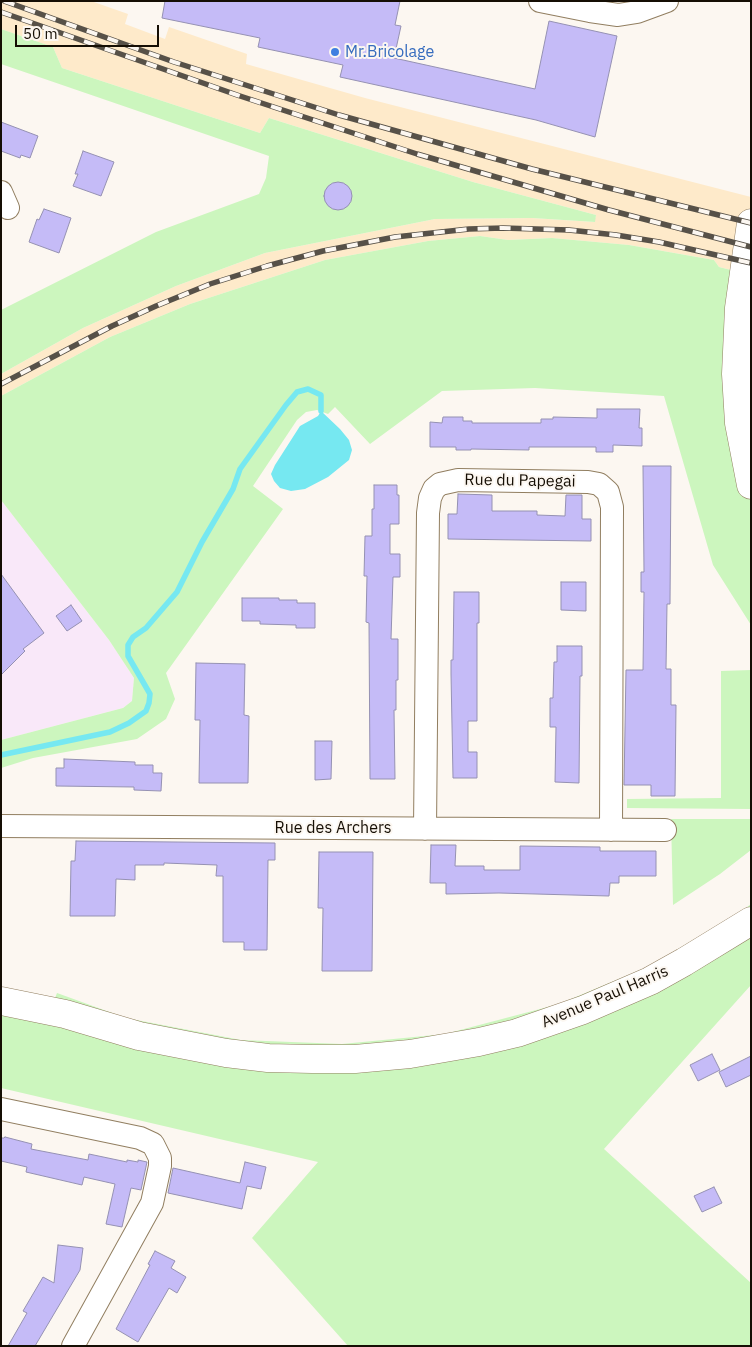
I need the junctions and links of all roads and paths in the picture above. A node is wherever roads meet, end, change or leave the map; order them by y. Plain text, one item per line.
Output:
1 (540, 1) edge
2 (667, 1) edge
3 (644, 7) edge
4 (751, 223) edge
5 (751, 485) edge
6 (1, 826) edge
7 (425, 829) junction
8 (611, 830) junction
9 (665, 830) dead end
10 (751, 921) edge
11 (1, 981) edge
12 (1, 1001) edge
13 (65, 1014) junction
14 (1, 1108) edge
15 (80, 1343) edge

1 - 3 street
2 - 3 street
4 - 5 main road
6 - 7 street, Rue des Archers
7 - 8 street, Rue des Archers
7 - 8 street, Rue du Papegai
8 - 9 street, Rue des Archers
10 - 13 main road, Avenue Paul Harris
11 - 13 main road, Avenue Paul Harris
12 - 13 main road, Avenue Paul Harris
14 - 15 street

